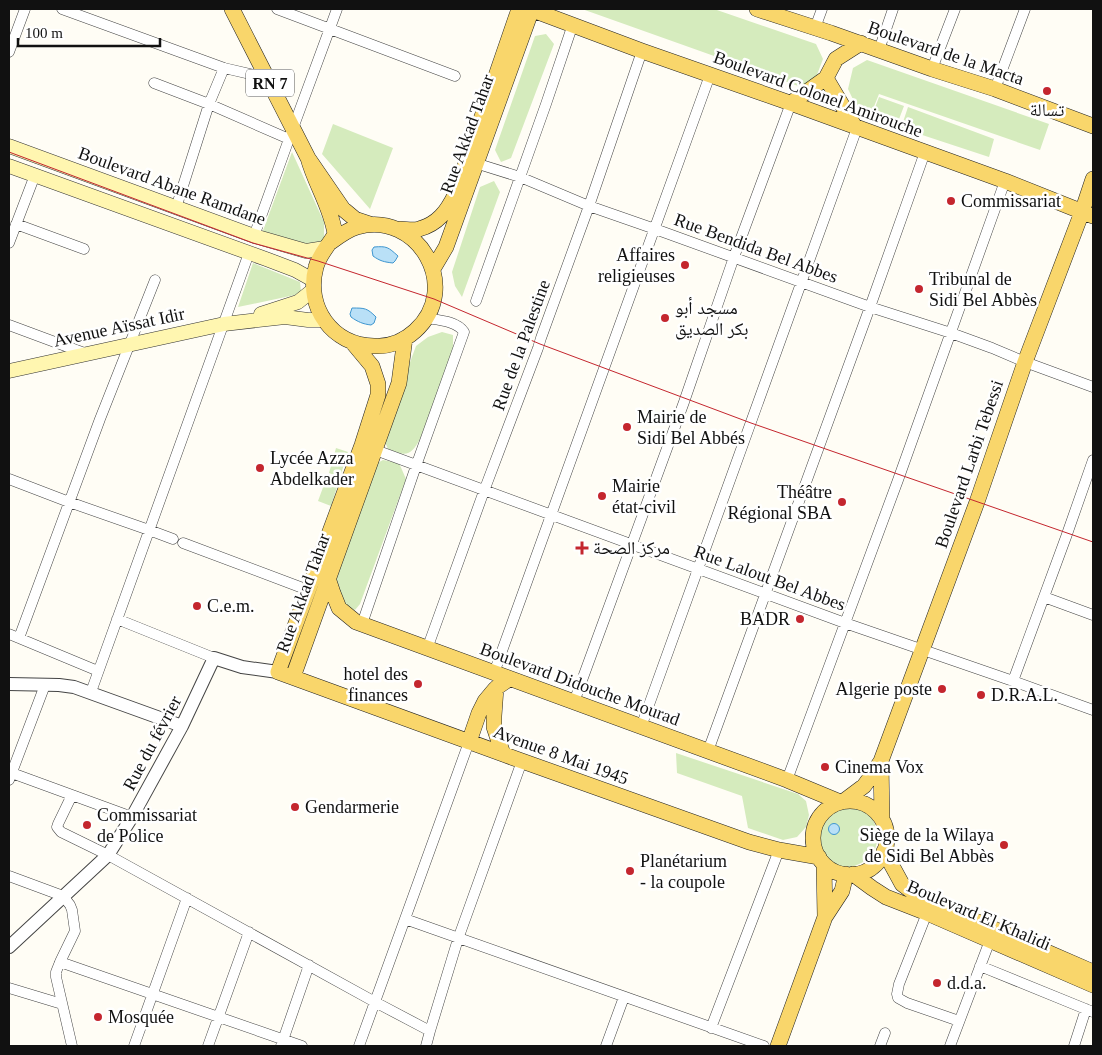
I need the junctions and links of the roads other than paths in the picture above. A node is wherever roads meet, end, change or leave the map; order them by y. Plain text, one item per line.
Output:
1 (25, 9) edge
2 (62, 9) edge
3 (232, 9) edge
4 (277, 9) edge
5 (338, 9) edge
6 (519, 9) edge
7 (532, 9) edge
8 (757, 9) edge
9 (822, 9) edge
10 (893, 9) edge
11 (955, 9) edge
12 (1025, 9) edge
13 (573, 24) junction
14 (815, 28) junction
15 (330, 29) junction
16 (831, 33) junction
17 (861, 43) junction
18 (879, 50) junction
19 (642, 51) junction
20 (9, 52) edge
21 (836, 59) junction
22 (224, 68) junction
23 (932, 69) junction
24 (710, 75) junction
25 (455, 76) dead end
26 (268, 78) junction
27 (826, 78) junction
28 (154, 83) dead end
29 (995, 89) junction
30 (790, 103) junction
31 (209, 104) junction
32 (1093, 126) edge
33 (856, 127) junction
34 (291, 133) junction
35 (9, 146) edge
36 (925, 152) junction
37 (308, 158) junction
38 (472, 162) junction
39 (9, 166) edge
40 (35, 175) junction
41 (520, 177) junction
42 (1093, 179) edge
43 (1005, 182) junction
44 (589, 206) junction
45 (176, 208) junction
46 (1088, 214) edge
47 (16, 224) junction
48 (372, 225) junction
49 (397, 229) junction
50 (655, 229) junction
51 (254, 236) junction
52 (9, 243) edge
53 (328, 245) junction
54 (84, 249) dead end
55 (249, 253) junction
56 (734, 257) junction
57 (433, 269) junction
58 (155, 280) dead end
59 (801, 281) junction
60 (313, 285) junction
61 (476, 301) dead end
62 (870, 307) junction
63 (426, 318) junction
64 (323, 320) junction
65 (230, 323) junction
66 (9, 325) edge
67 (951, 333) junction
68 (405, 338) junction
69 (352, 342) junction
70 (130, 344) junction
71 (87, 354) junction
72 (1025, 362) junction
73 (9, 371) edge
74 (1093, 387) edge
75 (368, 448) junction
76 (1093, 460) edge
77 (416, 466) junction
78 (9, 479) edge
79 (484, 491) junction
80 (69, 502) junction
81 (551, 515) junction
82 (149, 530) junction
83 (631, 544) junction
84 (698, 568) junction
85 (328, 578) junction
86 (315, 593) junction
87 (765, 594) junction
88 (1044, 597) junction
89 (339, 608) junction
90 (316, 612) junction
91 (301, 613) junction
92 (1093, 615) edge
93 (117, 619) junction
94 (359, 623) junction
95 (845, 623) junction
96 (14, 636) edge
97 (427, 649) junction
98 (923, 650) junction
99 (214, 658) junction
100 (98, 671) junction
101 (286, 675) junction
102 (495, 680) junction
103 (1013, 681) junction
104 (9, 684) edge
105 (45, 685) junction
106 (91, 692) junction
107 (574, 702) junction
108 (1093, 710) edge
109 (182, 726) junction
110 (641, 726) junction
111 (469, 742) junction
112 (708, 751) junction
113 (503, 754) junction
114 (522, 761) junction
115 (881, 761) junction
116 (10, 775) edge
117 (787, 780) junction
118 (72, 795) junction
119 (842, 802) junction
120 (132, 818) junction
121 (882, 820) junction
122 (779, 850) junction
123 (884, 851) junction
124 (108, 855) junction
125 (822, 861) junction
126 (849, 874) junction
127 (9, 876) edge
128 (62, 896) junction
129 (187, 898) junction
130 (927, 913) junction
131 (825, 917) junction
132 (406, 919) junction
133 (249, 932) junction
134 (992, 934) junction
135 (458, 938) junction
136 (9, 947) edge
137 (60, 962) junction
138 (309, 965) junction
139 (980, 966) junction
140 (1093, 972) edge
141 (1093, 985) edge
142 (9, 988) edge
143 (152, 994) junction
144 (624, 997) junction
145 (375, 1002) junction
146 (62, 1004) junction
147 (1089, 1010) edge
148 (218, 1017) junction
149 (959, 1021) junction
150 (711, 1028) junction
151 (430, 1031) junction
152 (885, 1032) dead end
153 (282, 1043) edge
154 (72, 1046) edge
155 (134, 1046) edge
156 (208, 1046) edge
157 (302, 1046) edge
158 (359, 1046) edge
159 (426, 1046) edge
160 (606, 1046) edge
161 (764, 1046) edge
162 (778, 1046) edge
163 (880, 1046) edge
164 (950, 1046) edge
165 (1074, 1046) edge

1 - 20 street
2 - 22 street
3 - 26 main road, RN 7
4 - 15 street
5 - 15 street
6 - 38 main road, Rue Akkad Tahar
7 - 13 main road, Boulevard Colonel Amirouche
7 - 38 main road, Rue Akkad Tahar
8 - 14 main road, Boulevard de la Macta
9 - 14 street
10 - 18 street
11 - 23 street
12 - 29 street
13 - 19 main road, Boulevard Colonel Amirouche
13 - 41 street
14 - 16 main road, Boulevard de la Macta
15 - 25 street
15 - 34 street
16 - 17 main road, Boulevard de la Macta
16 - 21 main road
17 - 18 main road, Boulevard de la Macta
17 - 21 main road
18 - 23 main road, Boulevard de la Macta
19 - 24 main road, Boulevard Colonel Amirouche
19 - 44 street, Rue de la Palestine
21 - 27 main road
22 - 26 street
22 - 31 street
23 - 29 main road, Boulevard de la Macta
24 - 30 main road, Boulevard Colonel Amirouche
24 - 50 street
26 - 34 main road, RN 7
27 - 30 main road
27 - 33 main road
28 - 31 street
29 - 32 main road, Boulevard de la Macta
30 - 33 main road, Boulevard Colonel Amirouche
30 - 56 street
31 - 34 street
31 - 45 street
33 - 36 main road, Boulevard Colonel Amirouche
33 - 59 street
34 - 37 main road, RN 7
34 - 51 street
35 - 45 main road, Boulevard Abane Ramdane
36 - 43 main road, Boulevard Colonel Amirouche
36 - 62 street
37 - 48 main road, RN 7
37 - 53 main road, RN 7
38 - 41 street, Rue Bendida Bel Abbes
38 - 49 main road, Rue Akkad Tahar
38 - 57 main road, Rue Akkad Tahar
39 - 40 main road, Boulevard Abane Ramdane
40 - 47 street
40 - 55 main road, Boulevard Abane Ramdane
41 - 44 street, Rue Bendida Bel Abbes
41 - 61 street
42 - 46 main road, Boulevard Larbi Tebessi
43 - 46 main road, Boulevard Colonel Amirouche
43 - 67 street
44 - 50 street, Rue Bendida Bel Abbes
44 - 79 street, Rue de la Palestine
45 - 51 main road, Boulevard Abane Ramdane
46 - 72 main road, Boulevard Larbi Tebessi
47 - 52 street
47 - 54 street
48 - 49 main road
48 - 53 main road
49 - 57 main road
50 - 56 street, Rue Bendida Bel Abbes
50 - 81 street
51 - 53 main road, Boulevard Abane Ramdane
53 - 60 main road
55 - 60 main road, Boulevard Abane Ramdane
55 - 65 street
56 - 59 street, Rue Bendida Bel Abbes
56 - 83 street
57 - 63 main road
58 - 70 street
59 - 62 street, Rue Bendida Bel Abbes
59 - 84 street
60 - 64 main road
60 - 65 main road
62 - 67 street, Rue Bendida Bel Abbes
62 - 87 street
63 - 68 main road
63 - 77 street
64 - 65 main road
64 - 69 main road
65 - 70 main road, Avenue Aïssat Idir
65 - 82 street
66 - 71 street
67 - 72 street, Rue Bendida Bel Abbes
67 - 95 street
68 - 69 main road
68 - 75 main road, Rue Akkad Tahar
69 - 75 main road, Rue Akkad Tahar
70 - 71 main road, Avenue Aïssat Idir
70 - 80 street
71 - 73 main road, Avenue Aïssat Idir
72 - 74 street, Rue Bendida Bel Abbes
72 - 98 main road, Boulevard Larbi Tebessi
75 - 77 street, Rue Lalout Bel Abbes
75 - 85 main road, Rue Akkad Tahar
75 - 86 main road, Rue Akkad Tahar
76 - 88 street
77 - 79 street, Rue Lalout Bel Abbes
77 - 94 street
78 - 80 street
79 - 81 street, Rue Lalout Bel Abbes
79 - 97 street, Rue de la Palestine
80 - 82 street
80 - 96 street
81 - 83 street, Rue Lalout Bel Abbes
81 - 102 street
82 - 86 street
82 - 93 street
83 - 84 street, Rue Lalout Bel Abbes
83 - 107 street
84 - 87 street, Rue Lalout Bel Abbes
84 - 110 street
85 - 86 main road, Rue Akkad Tahar
85 - 89 main road, Boulevard Didouche Mourad
86 - 89 main road
86 - 90 main road, Rue Akkad Tahar
86 - 91 main road, Rue Akkad Tahar
87 - 95 street, Rue Lalout Bel Abbes
87 - 112 street
88 - 92 street
88 - 103 street
89 - 94 main road, Boulevard Didouche Mourad
90 - 91 main road
90 - 94 main road
90 - 101 main road, Rue Akkad Tahar
91 - 101 main road, Rue Akkad Tahar
93 - 99 street
93 - 100 street
94 - 97 main road, Boulevard Didouche Mourad
95 - 98 street, Rue Lalout Bel Abbes
95 - 117 street
96 - 100 street
97 - 102 main road, Boulevard Didouche Mourad
98 - 103 street, Rue Lalout Bel Abbes
98 - 115 main road, Boulevard Larbi Tebessi
99 - 101 street
99 - 109 street, Rue du février
100 - 106 street
101 - 111 main road, Avenue 8 Mai 1945
102 - 107 main road, Boulevard Didouche Mourad
102 - 111 main road
102 - 113 main road
103 - 108 street, Rue Lalout Bel Abbes
104 - 105 street
105 - 106 street
105 - 116 street
106 - 109 street
107 - 110 main road, Boulevard Didouche Mourad
109 - 120 street, Rue du février
110 - 112 main road, Boulevard Didouche Mourad
111 - 113 main road, Avenue 8 Mai 1945
111 - 132 street
112 - 117 main road, Boulevard Didouche Mourad
113 - 114 main road, Avenue 8 Mai 1945
114 - 122 main road, Avenue 8 Mai 1945
114 - 135 street
115 - 119 main road
115 - 121 main road
116 - 118 street
117 - 119 main road, Boulevard Didouche Mourad
118 - 120 street
118 - 124 street
119 - 121 main road
119 - 125 main road
120 - 124 street, Rue du février
121 - 123 main road
122 - 125 main road, Avenue 8 Mai 1945
122 - 150 street
123 - 126 main road
123 - 134 main road
124 - 128 street, Rue du février
124 - 129 street
125 - 126 main road
125 - 131 main road
126 - 130 main road, Boulevard El Khalidi
126 - 131 main road
127 - 128 street
128 - 136 street, Rue du février
128 - 137 street
129 - 133 street
129 - 143 street
130 - 134 main road, Boulevard El Khalidi
130 - 149 street
131 - 162 main road
132 - 135 street
132 - 145 street
133 - 138 street
133 - 148 street
134 - 139 street
134 - 140 main road
134 - 141 main road, Boulevard El Khalidi
135 - 144 street
135 - 151 street
137 - 143 street
137 - 146 street
138 - 145 street
138 - 153 street
139 - 147 street
139 - 149 street
142 - 146 street
143 - 148 street
143 - 155 street
144 - 150 street
144 - 160 street
145 - 151 street
145 - 158 street
146 - 154 street
147 - 165 street
148 - 153 street
148 - 156 street
149 - 164 street
150 - 161 street
151 - 159 street
152 - 163 street
153 - 157 street

